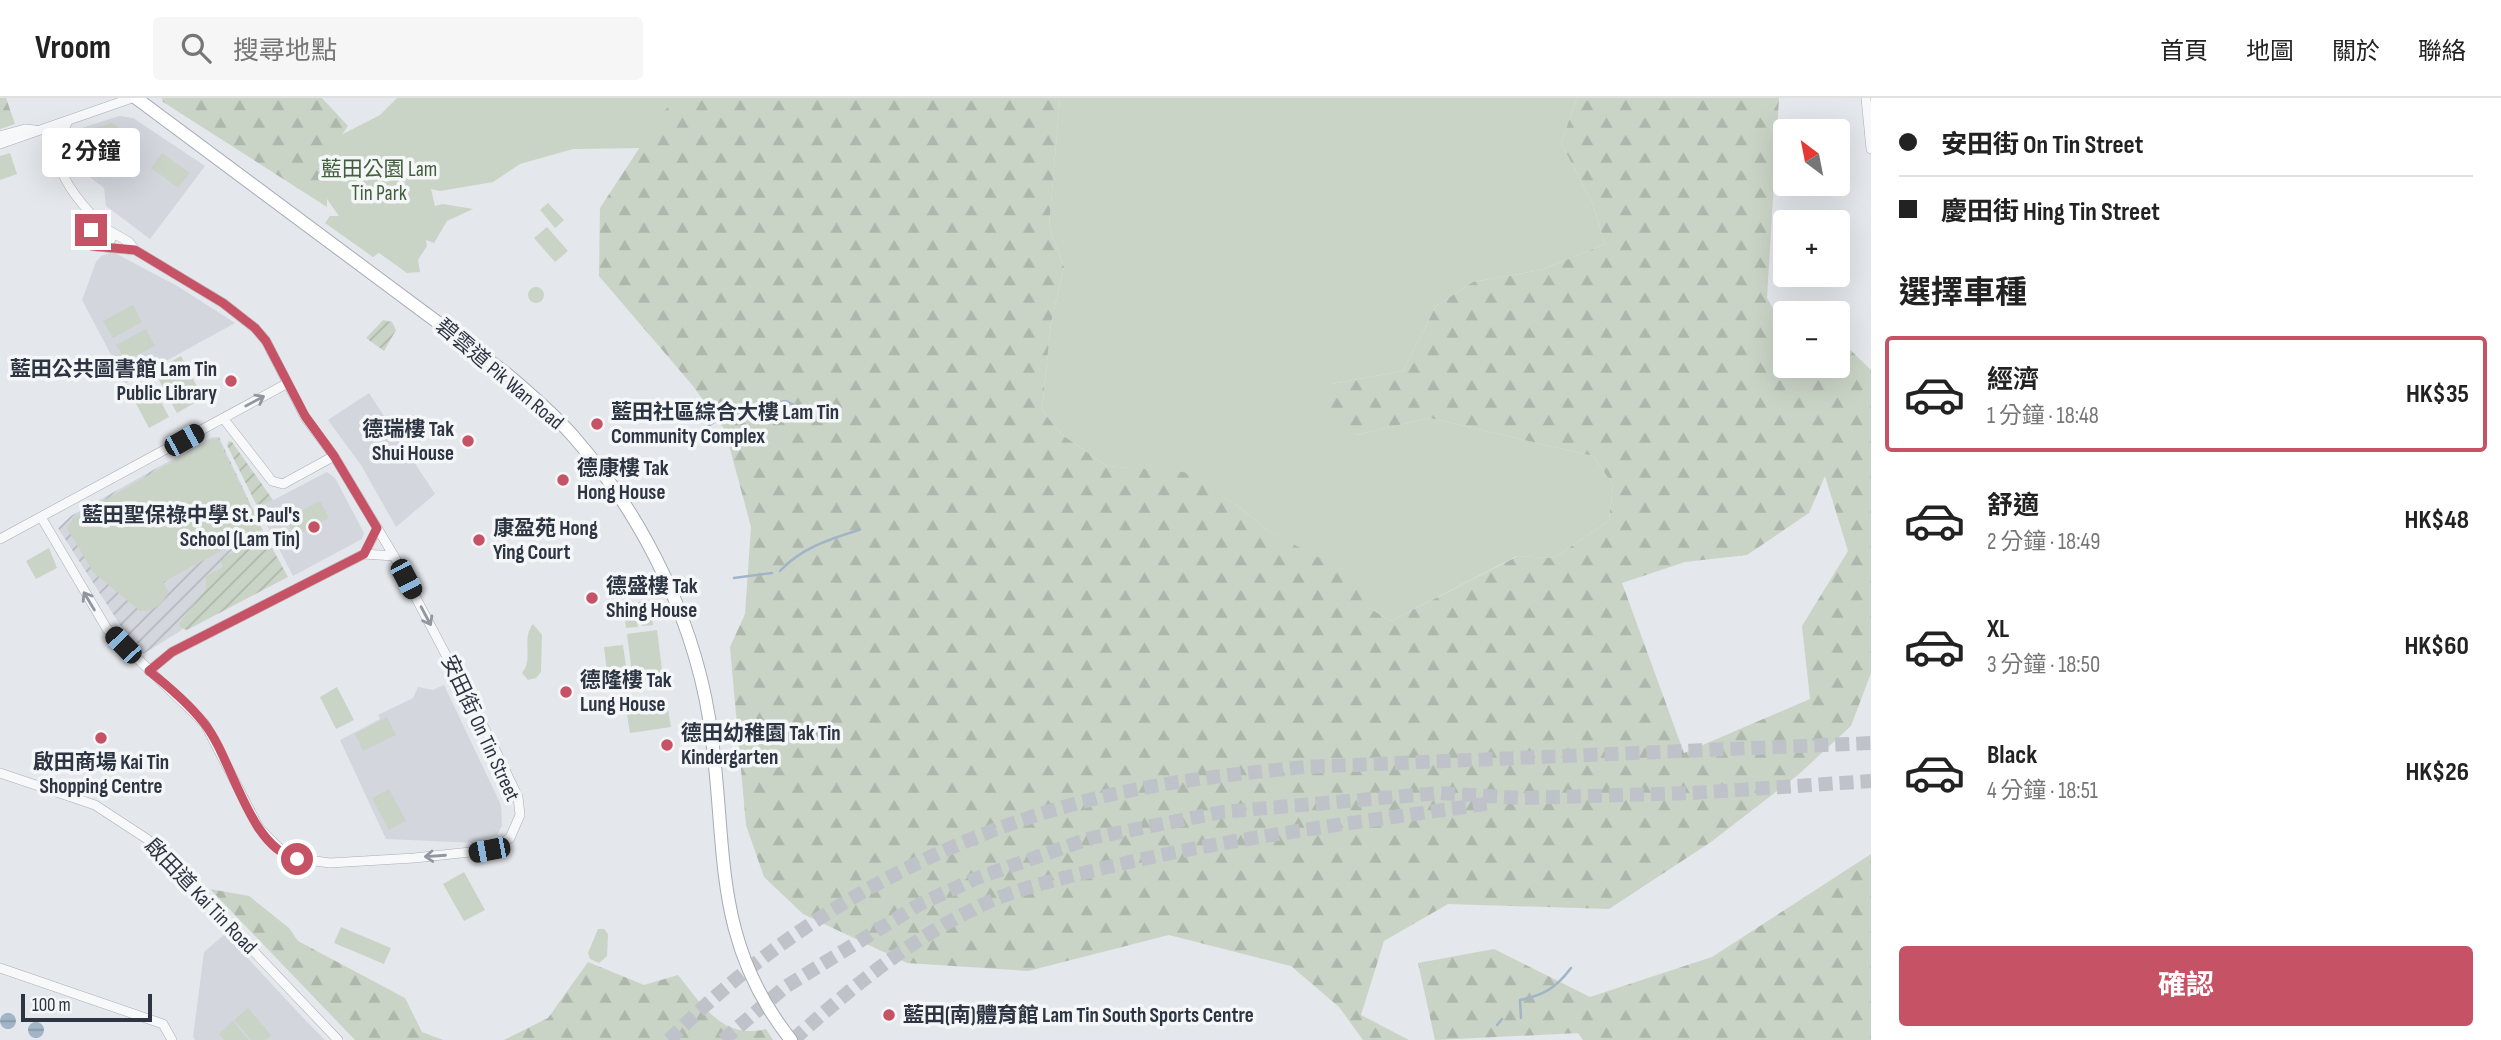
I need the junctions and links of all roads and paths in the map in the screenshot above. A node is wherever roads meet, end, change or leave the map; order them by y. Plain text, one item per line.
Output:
1 (134, 98) edge
2 (1866, 98) edge
3 (68, 121) junction
4 (35, 131) junction
5 (0, 136) edge
6 (0, 144) edge
7 (1871, 149) edge
8 (107, 229) junction
9 (106, 247) junction
10 (135, 250) junction
11 (286, 384) junction
12 (223, 418) junction
13 (334, 456) junction
14 (41, 517) junction
15 (377, 528) junction
16 (0, 539) edge
17 (364, 554) junction
18 (394, 556) junction
19 (149, 671) junction
20 (0, 774) edge
21 (0, 968) edge
22 (172, 1040) edge
23 (338, 1040) edge
24 (791, 1040) edge

1 - 3 street
1 - 24 main road, 碧雲道 Pik Wan Road
2 - 7 street
3 - 4 street
3 - 8 street, 安田街 On Tin Street
4 - 5 street
4 - 6 street
8 - 9 street
8 - 9 street
8 - 10 street, 安田街 On Tin Street
9 - 10 street
10 - 11 street, 安田街 On Tin Street
12 -> 11 street
11 - 13 street, 安田街 On Tin Street
12 - 13 street
12 - 14 street
13 - 15 street, 安田街 On Tin Street
14 - 16 street
19 -> 14 street, 安田街 On Tin Street
15 - 17 street
15 - 18 street, 安田街 On Tin Street
17 - 18 street
17 - 19 street
18 -> 19 street, 安田街 On Tin Street
20 - 23 street, 啟田道 Kai Tin Road
21 - 22 street

